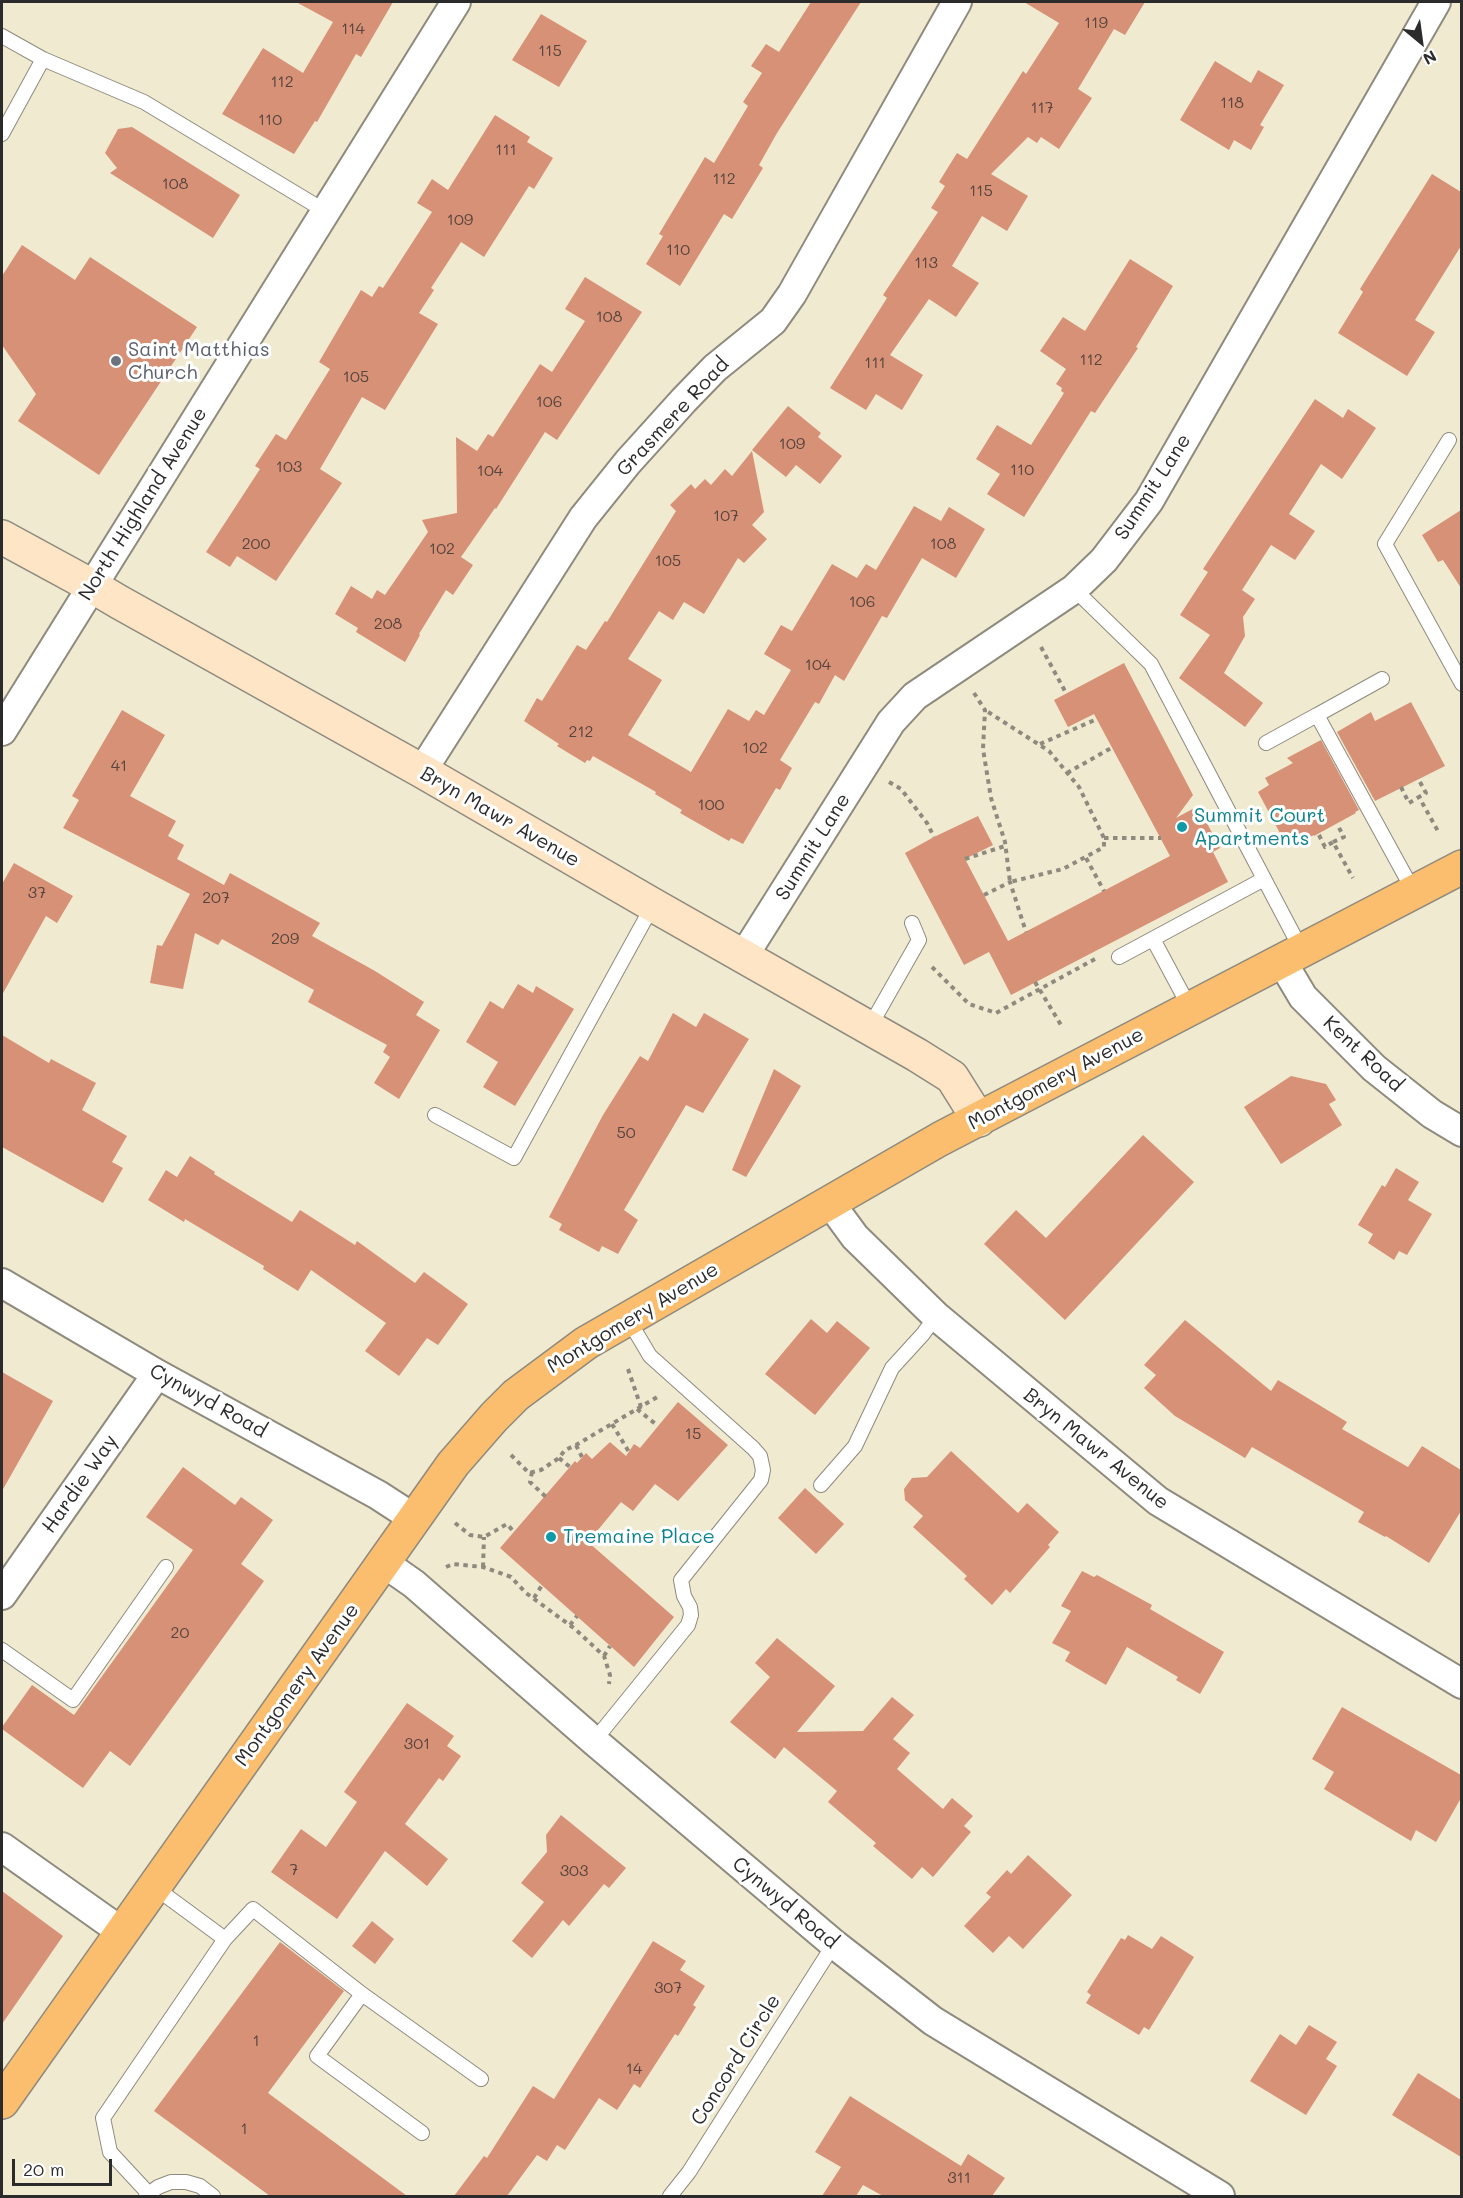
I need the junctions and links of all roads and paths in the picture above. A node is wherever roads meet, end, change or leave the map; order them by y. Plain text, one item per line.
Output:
1 (456, 2) edge
2 (957, 2) edge
3 (1436, 2) edge
4 (2, 36) edge
5 (43, 59) junction
6 (2, 134) edge
7 (325, 211) junction
8 (1449, 440) dead end
9 (2, 537) edge
10 (92, 586) junction
11 (1074, 590) junction
12 (1041, 646) dead end
13 (1382, 679) dead end
14 (1461, 684) edge
15 (970, 688) dead end
16 (1066, 693) dead end
17 (985, 710) junction
18 (1317, 714) junction
19 (1097, 719) dead end
20 (2, 731) edge
21 (1266, 743) dead end
22 (1039, 744) junction
23 (1113, 747) dead end
24 (422, 771) junction
25 (1067, 772) junction
26 (886, 780) dead end
27 (1420, 783) dead end
28 (1401, 787) dead end
29 (1419, 797) junction
30 (1336, 824) dead end
31 (1439, 833) dead end
32 (1319, 835) dead end
33 (934, 837) dead end
34 (1104, 838) junction
35 (1161, 838) dead end
36 (1333, 842) junction
37 (1005, 846) junction
38 (1086, 858) junction
39 (965, 859) dead end
40 (1461, 867) edge
41 (1353, 878) dead end
42 (1264, 879) junction
43 (1010, 882) junction
44 (1104, 891) dead end
45 (1414, 892) junction
46 (984, 895) dead end
47 (653, 905) junction
48 (912, 923) dead end
49 (1026, 932) dead end
50 (1153, 939) junction
51 (914, 949) junction
52 (1291, 955) junction
53 (743, 957) junction
54 (1119, 957) joint
55 (1035, 982) dead end
56 (1039, 989) junction
57 (1190, 1008) junction
58 (1061, 1025) dead end
59 (869, 1028) junction
60 (435, 1115) dead end
61 (979, 1120) junction
62 (1461, 1132) edge
63 (830, 1203) junction
64 (2, 1283) edge
65 (936, 1316) junction
66 (627, 1319) junction
67 (628, 1369) dead end
68 (158, 1374) junction
69 (681, 1384) junction
70 (639, 1408) junction
71 (612, 1424) junction
72 (658, 1426) dead end
73 (576, 1445) junction
74 (629, 1452) dead end
75 (511, 1455) dead end
76 (582, 1457) dead end
77 (559, 1458) junction
78 (570, 1467) dead end
79 (532, 1472) junction
80 (821, 1485) dead end
81 (546, 1497) dead end
82 (415, 1519) junction
83 (455, 1523) dead end
84 (514, 1532) dead end
85 (484, 1537) junction
86 (384, 1563) junction
87 (166, 1567) dead end
88 (446, 1567) dead end
89 (483, 1567) junction
90 (542, 1586) dead end
91 (2, 1595) edge
92 (534, 1598) junction
93 (577, 1616) dead end
94 (570, 1625) junction
95 (610, 1646) dead end
96 (2, 1650) edge
97 (604, 1656) junction
98 (1461, 1684) edge
99 (609, 1686) dead end
100 (594, 1741) junction
101 (2, 1847) edge
102 (153, 1886) junction
103 (122, 1932) junction
104 (225, 1939) junction
105 (834, 1944) junction
106 (362, 1994) junction
107 (481, 2079) dead end
108 (2, 2102) edge
109 (422, 2133) dead end
110 (148, 2195) edge
111 (213, 2196) edge
112 (670, 2196) edge
113 (1220, 2196) edge

1 - 7 street, North Highland Avenue
2 - 24 street, Grasmere Road
3 - 11 street, Summit Lane
4 - 5 lane
5 - 6 lane
5 - 7 lane
7 - 10 street, North Highland Avenue
8 - 14 lane
9 - 10 street, Bryn Mawr Avenue
10 - 20 street, North Highland Avenue
10 - 24 street, Bryn Mawr Avenue
11 - 42 lane
11 - 53 street, Summit Lane
12 - 16 path
13 - 18 lane
15 - 17 path
17 - 22 path
17 - 37 path
18 - 21 lane
18 - 45 lane
19 - 22 path
22 - 25 path
23 - 25 path
24 - 47 street, Bryn Mawr Avenue
25 - 34 path
26 - 33 path
27 - 29 path
28 - 29 path
29 - 31 path
30 - 36 path
32 - 36 path
34 - 35 path
34 - 38 path
36 - 41 path
37 - 39 path
37 - 43 path
38 - 43 path
38 - 44 path
40 - 45 main road, Montgomery Avenue
42 - 50 lane
42 - 52 lane
43 - 46 path
43 - 49 path
45 - 52 main road, Montgomery Avenue
47 - 53 street, Bryn Mawr Avenue
47 - 60 lane
48 - 51 lane
50 - 54 lane
50 - 57 lane
51 - 56 path
51 - 59 lane
52 - 57 main road, Montgomery Avenue
52 - 62 street, Kent Road
53 - 59 street, Bryn Mawr Avenue
54 - 56 path
55 - 56 path
56 - 58 path
57 - 61 main road, Montgomery Avenue
59 - 61 street, Bryn Mawr Avenue
61 - 63 main road, Montgomery Avenue
63 - 65 street, Bryn Mawr Avenue
63 - 66 main road, Montgomery Avenue
64 - 68 street, Cynwyd Road
65 - 80 lane
65 - 98 street, Bryn Mawr Avenue
66 - 69 lane
66 - 82 main road, Montgomery Avenue
67 - 70 path
68 - 82 street, Cynwyd Road
68 - 91 street, Hardie Way
69 - 70 path
69 - 100 lane
70 - 71 path
70 - 72 path
71 - 73 path
71 - 74 path
73 - 76 path
73 - 77 path
75 - 79 path
77 - 78 path
77 - 79 path
79 - 81 path
82 - 86 main road, Montgomery Avenue
83 - 85 path
84 - 85 path
85 - 89 path
86 - 100 street, Cynwyd Road
86 - 102 main road, Montgomery Avenue
87 - 96 lane
88 - 89 path
89 - 92 path
90 - 92 path
92 - 94 path
93 - 94 path
94 - 97 path
95 - 97 path
97 - 99 path
100 - 105 street, Cynwyd Road
101 - 103 street
102 - 103 main road, Montgomery Avenue
102 - 104 lane
103 - 108 main road, Montgomery Avenue
104 - 106 lane
104 - 110 lane
105 - 112 lane, Concord Circle
105 - 113 street, Cynwyd Road
106 - 107 lane
106 - 109 lane
110 - 111 lane

